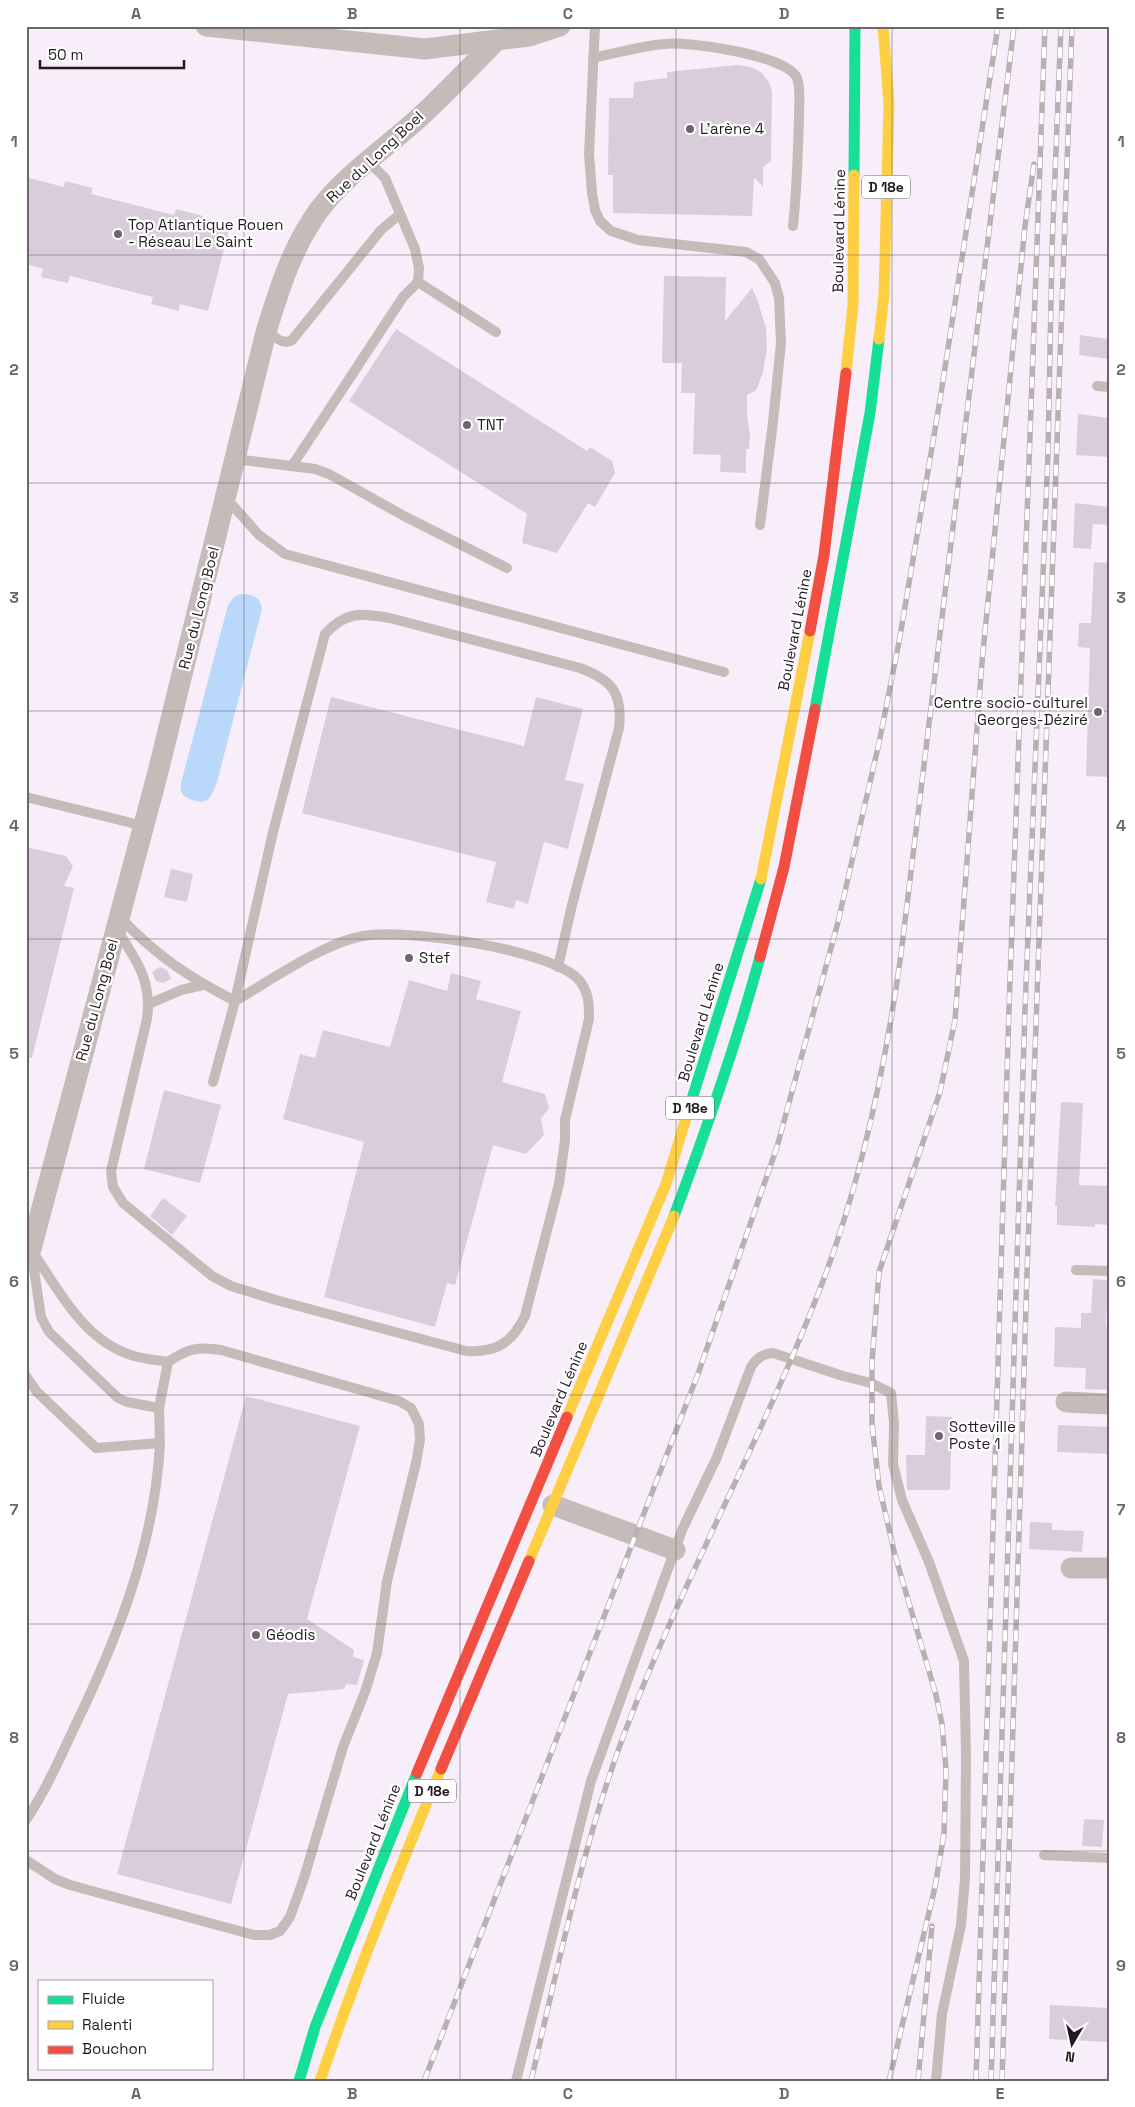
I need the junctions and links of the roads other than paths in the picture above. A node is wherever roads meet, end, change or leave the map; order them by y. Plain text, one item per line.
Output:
1 (206, 26) edge
2 (560, 26) edge
3 (595, 26) edge
4 (855, 26) edge
5 (883, 26) edge
6 (529, 31) edge
7 (496, 41) junction
8 (593, 58) junction
9 (369, 162) junction
10 (400, 214) junction
11 (792, 226) dead end
12 (418, 282) junction
13 (266, 332) junction
14 (496, 332) dead end
15 (1097, 386) dead end
16 (1109, 387) edge
17 (235, 459) junction
18 (292, 466) junction
19 (226, 498) junction
20 (760, 525) dead end
21 (507, 568) dead end
22 (724, 672) dead end
23 (26, 796) edge
24 (144, 826) junction
25 (118, 923) junction
26 (558, 967) junction
27 (203, 984) junction
28 (235, 1001) junction
29 (149, 1004) junction
30 (213, 1082) dead end
31 (27, 1252) edge
32 (1076, 1270) dead end
33 (1109, 1271) edge
34 (168, 1362) junction
35 (26, 1376) edge
36 (1066, 1402) dead end
37 (1109, 1404) edge
38 (159, 1408) junction
39 (160, 1443) junction
40 (553, 1506) junction
41 (675, 1550) junction
42 (1071, 1568) dead end
43 (1109, 1568) edge
44 (26, 1820) edge
45 (1044, 1855) dead end
46 (1109, 1858) edge
47 (26, 1860) edge
48 (299, 2081) edge
49 (320, 2081) edge
50 (516, 2081) edge
51 (936, 2081) edge

1 - 7 street
2 - 6 street
3 - 8 lane
4 - 48 main road, Boulevard Lénine / D 18e
5 - 40 main road, D 18e
6 - 7 street
7 - 9 street, Rue du Long Boel
8 - 11 lane
8 - 20 lane
9 - 10 lane
9 - 13 street, Rue du Long Boel
10 - 12 lane
10 - 13 lane
12 - 14 lane
12 - 18 lane
13 - 17 street, Rue du Long Boel
15 - 16 lane
17 - 18 lane
17 - 19 street, Rue du Long Boel
18 - 21 lane
19 - 22 lane
19 - 24 street, Rue du Long Boel
23 - 24 lane
24 - 25 street, Rue du Long Boel
25 - 27 lane
25 - 29 lane
25 - 31 street, Rue du Long Boel
26 - 28 lane
26 - 28 lane
26 - 29 lane
27 - 28 lane
27 - 29 lane
28 - 30 lane
31 - 34 lane
31 - 38 lane
32 - 33 lane
34 - 38 lane
34 - 47 lane
35 - 39 lane
36 - 37 street
38 - 39 lane
39 - 44 lane
40 - 41 street
40 - 49 main road, D 18e
41 - 50 lane
41 - 51 lane
42 - 43 street
45 - 46 lane

